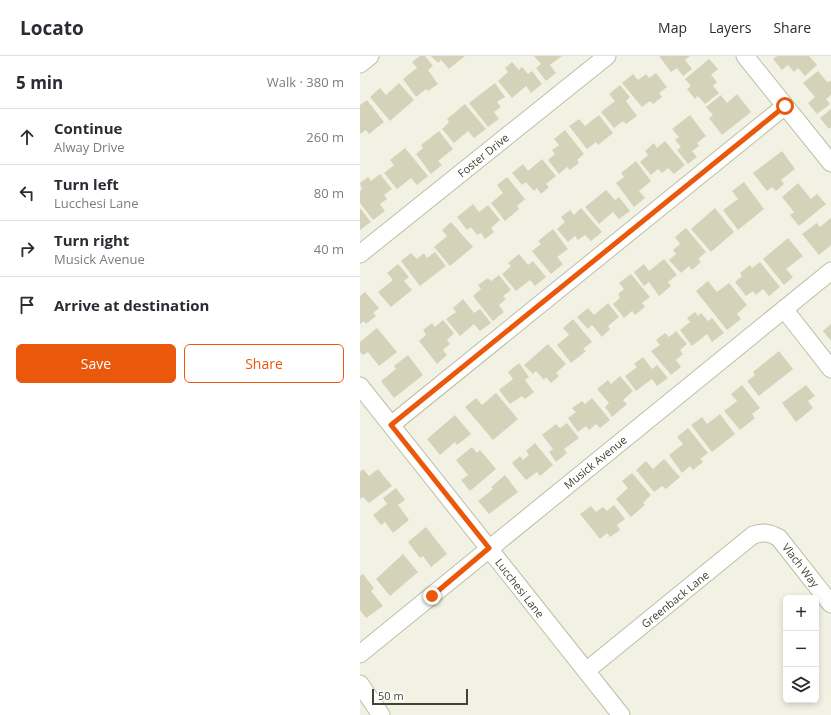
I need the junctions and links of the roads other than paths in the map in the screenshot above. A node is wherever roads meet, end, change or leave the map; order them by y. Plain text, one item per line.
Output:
1 (370, 56) edge
2 (607, 56) edge
3 (746, 56) edge
4 (360, 64) edge
5 (785, 106) junction
6 (831, 163) edge
7 (360, 254) edge
8 (831, 271) edge
9 (784, 309) junction
10 (831, 369) edge
11 (360, 386) edge
12 (391, 425) junction
13 (766, 532) joint
14 (489, 548) junction
15 (831, 604) edge
16 (360, 654) edge
17 (586, 671) junction
18 (360, 684) edge
19 (381, 715) edge
20 (620, 715) edge

1 - 4 street
2 - 7 street, Foster Drive
3 - 5 street
5 - 6 street
5 - 12 street
8 - 9 street, Musick Avenue
9 - 10 street
9 - 14 street, Musick Avenue
11 - 12 street, Lucchesi Lane
12 - 14 street, Lucchesi Lane
13 - 15 street, Vlach Way
13 - 17 street, Greenback Lane
14 - 16 street, Musick Avenue
14 - 17 street, Lucchesi Lane
17 - 20 street, Lucchesi Lane
18 - 19 street

